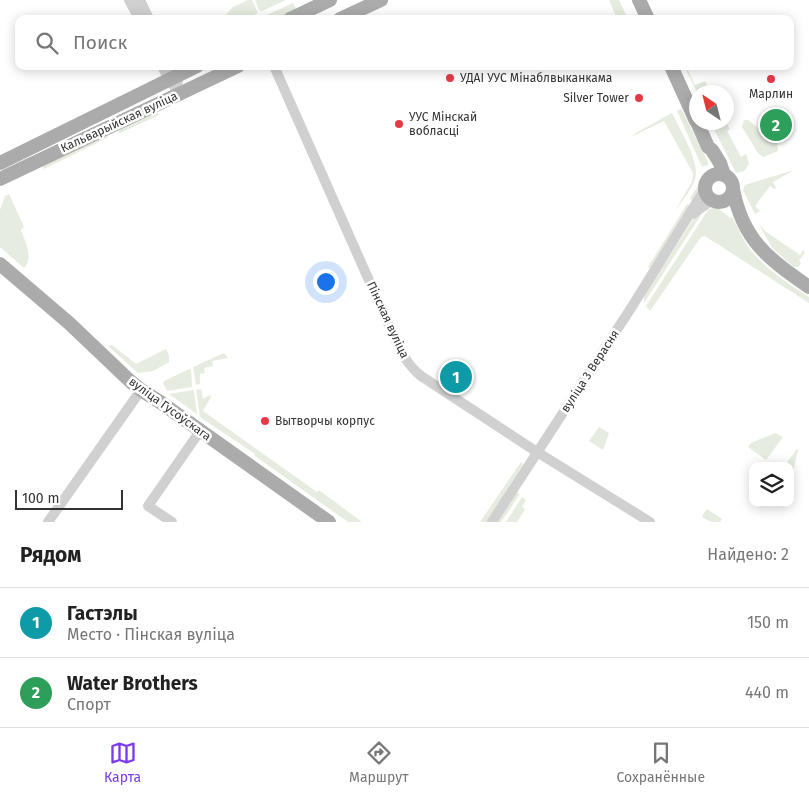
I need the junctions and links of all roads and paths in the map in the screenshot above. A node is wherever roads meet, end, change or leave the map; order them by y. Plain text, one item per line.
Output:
1 (129, 0) edge
2 (140, 0) edge
3 (330, 0) edge
4 (381, 0) edge
5 (639, 0) edge
6 (136, 15) edge
7 (147, 15) edge
8 (298, 15) edge
9 (349, 15) edge
10 (646, 15) edge
11 (186, 70) edge
12 (229, 70) edge
13 (276, 70) edge
14 (673, 70) edge
15 (173, 74) edge
16 (180, 93) junction
17 (689, 105) edge
18 (701, 130) edge
19 (0, 163) edge
20 (718, 175) junction
21 (0, 178) edge
22 (732, 189) junction
23 (712, 197) junction
24 (738, 212) junction
25 (0, 264) edge
26 (809, 287) edge
27 (141, 390) junction
28 (200, 431) junction
29 (537, 452) junction
30 (48, 522) edge
31 (172, 522) edge
32 (329, 522) edge
33 (492, 522) edge
34 (650, 522) edge

1 - 6 street
2 - 7 street
3 - 8 main road
4 - 9 main road
5 - 10 main road
11 - 15 main road, Кальварыйская вуліца
12 - 16 main road, Кальварыйская вуліца
13 - 29 street, Пінская вуліца
14 - 17 main road
15 - 16 street
15 - 19 main road, Кальварыйская вуліца
16 - 21 main road, Кальварыйская вуліца
18 - 20 main road
20 - 22 main road
20 - 23 main road
22 - 23 main road
22 - 24 main road
23 - 24 main road
23 - 29 street, вуліца 3 Верасня
24 - 26 main road
25 - 27 main road, вуліца Гусоўскага
27 - 28 main road, вуліца Гусоўскага
27 - 30 street
28 - 31 street
28 - 32 main road, вуліца Гусоўскага
29 - 33 street, вуліца 3 Верасня
29 - 34 street, Пінская вуліца

